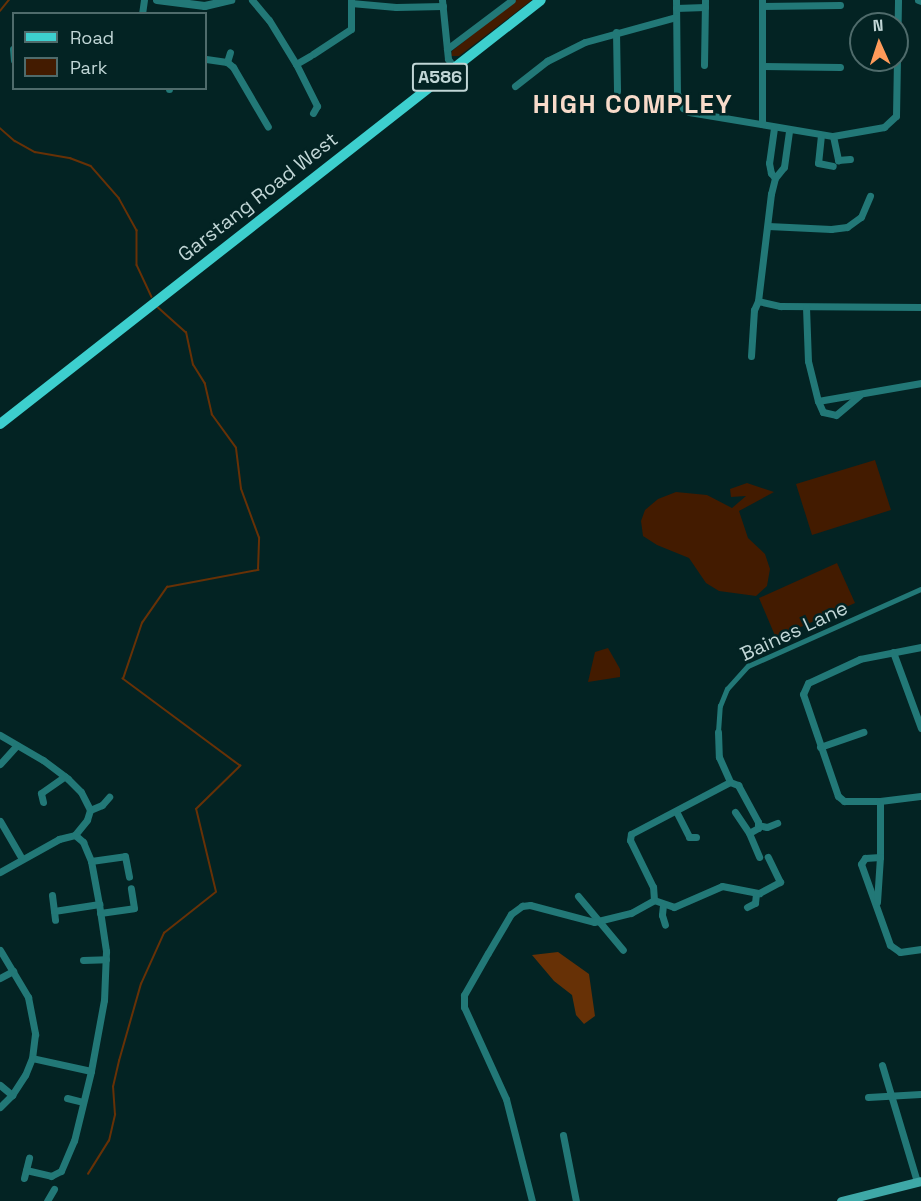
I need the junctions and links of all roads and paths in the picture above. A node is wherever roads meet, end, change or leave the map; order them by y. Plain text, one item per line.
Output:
1 (157, 0) edge
2 (231, 0) edge
3 (252, 0) edge
4 (512, 0) edge
5 (541, 0) edge
6 (898, 0) edge
7 (351, 2) edge
8 (442, 3) edge
9 (762, 3) edge
10 (676, 4) edge
11 (705, 4) edge
12 (840, 5) dead end
13 (676, 17) junction
14 (616, 32) junction
15 (447, 49) junction
16 (230, 52) dead end
17 (207, 59) edge
18 (706, 60) dead end
19 (227, 62) junction
20 (296, 64) junction
21 (453, 66) junction
22 (763, 66) junction
23 (840, 67) dead end
24 (515, 86) dead end
25 (617, 90) dead end
26 (313, 113) dead end
27 (762, 124) junction
28 (268, 127) dead end
29 (774, 128) junction
30 (789, 130) junction
31 (821, 135) junction
32 (833, 136) junction
33 (850, 159) dead end
34 (833, 166) dead end
35 (775, 178) junction
36 (870, 196) dead end
37 (768, 226) junction
38 (758, 301) junction
39 (806, 307) junction
40 (921, 307) edge
41 (751, 356) dead end
42 (921, 383) edge
43 (862, 393) junction
44 (818, 400) junction
45 (0, 424) edge
46 (921, 589) edge
47 (921, 646) edge
48 (893, 652) junction
49 (921, 728) edge
50 (863, 732) dead end
51 (0, 735) edge
52 (714, 736) joint
53 (16, 746) junction
54 (820, 747) junction
55 (1, 759) edge
56 (64, 776) junction
57 (730, 782) junction
58 (110, 796) dead end
59 (921, 796) edge
60 (880, 801) junction
61 (43, 802) dead end
62 (90, 810) junction
63 (675, 811) junction
64 (735, 812) dead end
65 (0, 821) edge
66 (777, 823) dead end
67 (758, 825) junction
68 (749, 833) junction
69 (75, 835) junction
70 (689, 839) dead end
71 (759, 857) dead end
72 (768, 857) dead end
73 (880, 857) junction
74 (22, 859) junction
75 (91, 861) junction
76 (0, 872) edge
77 (129, 877) dead end
78 (780, 882) junction
79 (130, 888) dead end
80 (784, 889) dead end
81 (756, 893) junction
82 (52, 895) dead end
83 (578, 896) dead end
84 (654, 900) junction
85 (99, 904) junction
86 (663, 904) junction
87 (877, 905) junction
88 (747, 907) dead end
89 (54, 911) junction
90 (100, 913) junction
91 (55, 920) dead end
92 (599, 921) junction
93 (665, 925) dead end
94 (921, 949) edge
95 (0, 950) edge
96 (623, 950) dead end
97 (106, 958) junction
98 (83, 960) dead end
99 (13, 971) junction
100 (0, 978) edge
101 (32, 1058) junction
102 (882, 1065) dead end
103 (91, 1071) junction
104 (0, 1085) edge
105 (921, 1094) edge
106 (12, 1095) junction
107 (891, 1095) junction
108 (868, 1097) dead end
109 (67, 1098) dead end
110 (83, 1102) junction
111 (0, 1107) edge
112 (563, 1135) dead end
113 (29, 1158) dead end
114 (919, 1181) edge
115 (54, 1189) dead end
116 (47, 1201) edge
117 (532, 1201) edge
118 (576, 1201) edge
119 (841, 1201) edge

1 - 2 street
3 - 20 street
4 - 15 street
5 - 21 main road, Garstang Road West / A586
6 - 32 street
7 - 8 street
7 - 20 street
8 - 15 street
9 - 12 street
9 - 22 street
10 - 11 street
10 - 13 street
11 - 18 street
13 - 14 street
13 - 27 street
14 - 24 street
14 - 25 street
15 - 21 street
16 - 19 street
17 - 19 street
19 - 28 street
20 - 26 street
21 - 45 main road, Garstang Road West / A586
22 - 23 street
22 - 27 street
27 - 29 street
29 - 30 street
29 - 35 street
30 - 31 street
30 - 35 street
31 - 32 street
31 - 34 street
32 - 33 street
35 - 37 street
36 - 37 street
37 - 38 street
38 - 39 street
38 - 41 street
39 - 40 street
39 - 44 street
42 - 43 street
43 - 44 street
43 - 44 street
46 - 52 street, Baines Lane
47 - 48 street
48 - 49 street
48 - 54 street
50 - 54 street
51 - 53 street
52 - 57 street
53 - 55 street
53 - 56 street
54 - 60 street
56 - 61 street
56 - 62 street
57 - 63 street
57 - 67 street
58 - 62 street
59 - 60 street
60 - 73 street
62 - 69 street
63 - 70 street
63 - 84 street
64 - 68 street
65 - 74 street
66 - 67 street
67 - 68 street
68 - 71 street
69 - 74 street
69 - 75 street
72 - 78 street
73 - 87 street
73 - 87 street
74 - 76 street
75 - 77 street
75 - 85 street
78 - 80 street
78 - 81 street
79 - 90 street
81 - 86 street
81 - 88 street
82 - 89 street
83 - 92 street
84 - 86 street
84 - 92 street
85 - 89 street
85 - 90 street
86 - 93 street
87 - 94 street
89 - 91 street
90 - 97 street
92 - 96 street
92 - 117 street
95 - 99 street
97 - 98 street
97 - 103 street
99 - 100 street
99 - 101 street
101 - 103 street
101 - 106 street
102 - 107 street
103 - 110 street
104 - 106 street
105 - 107 street
106 - 111 street
107 - 108 street
107 - 114 street
109 - 110 street
110 - 113 street
112 - 118 street
114 - 119 main road
115 - 116 street

